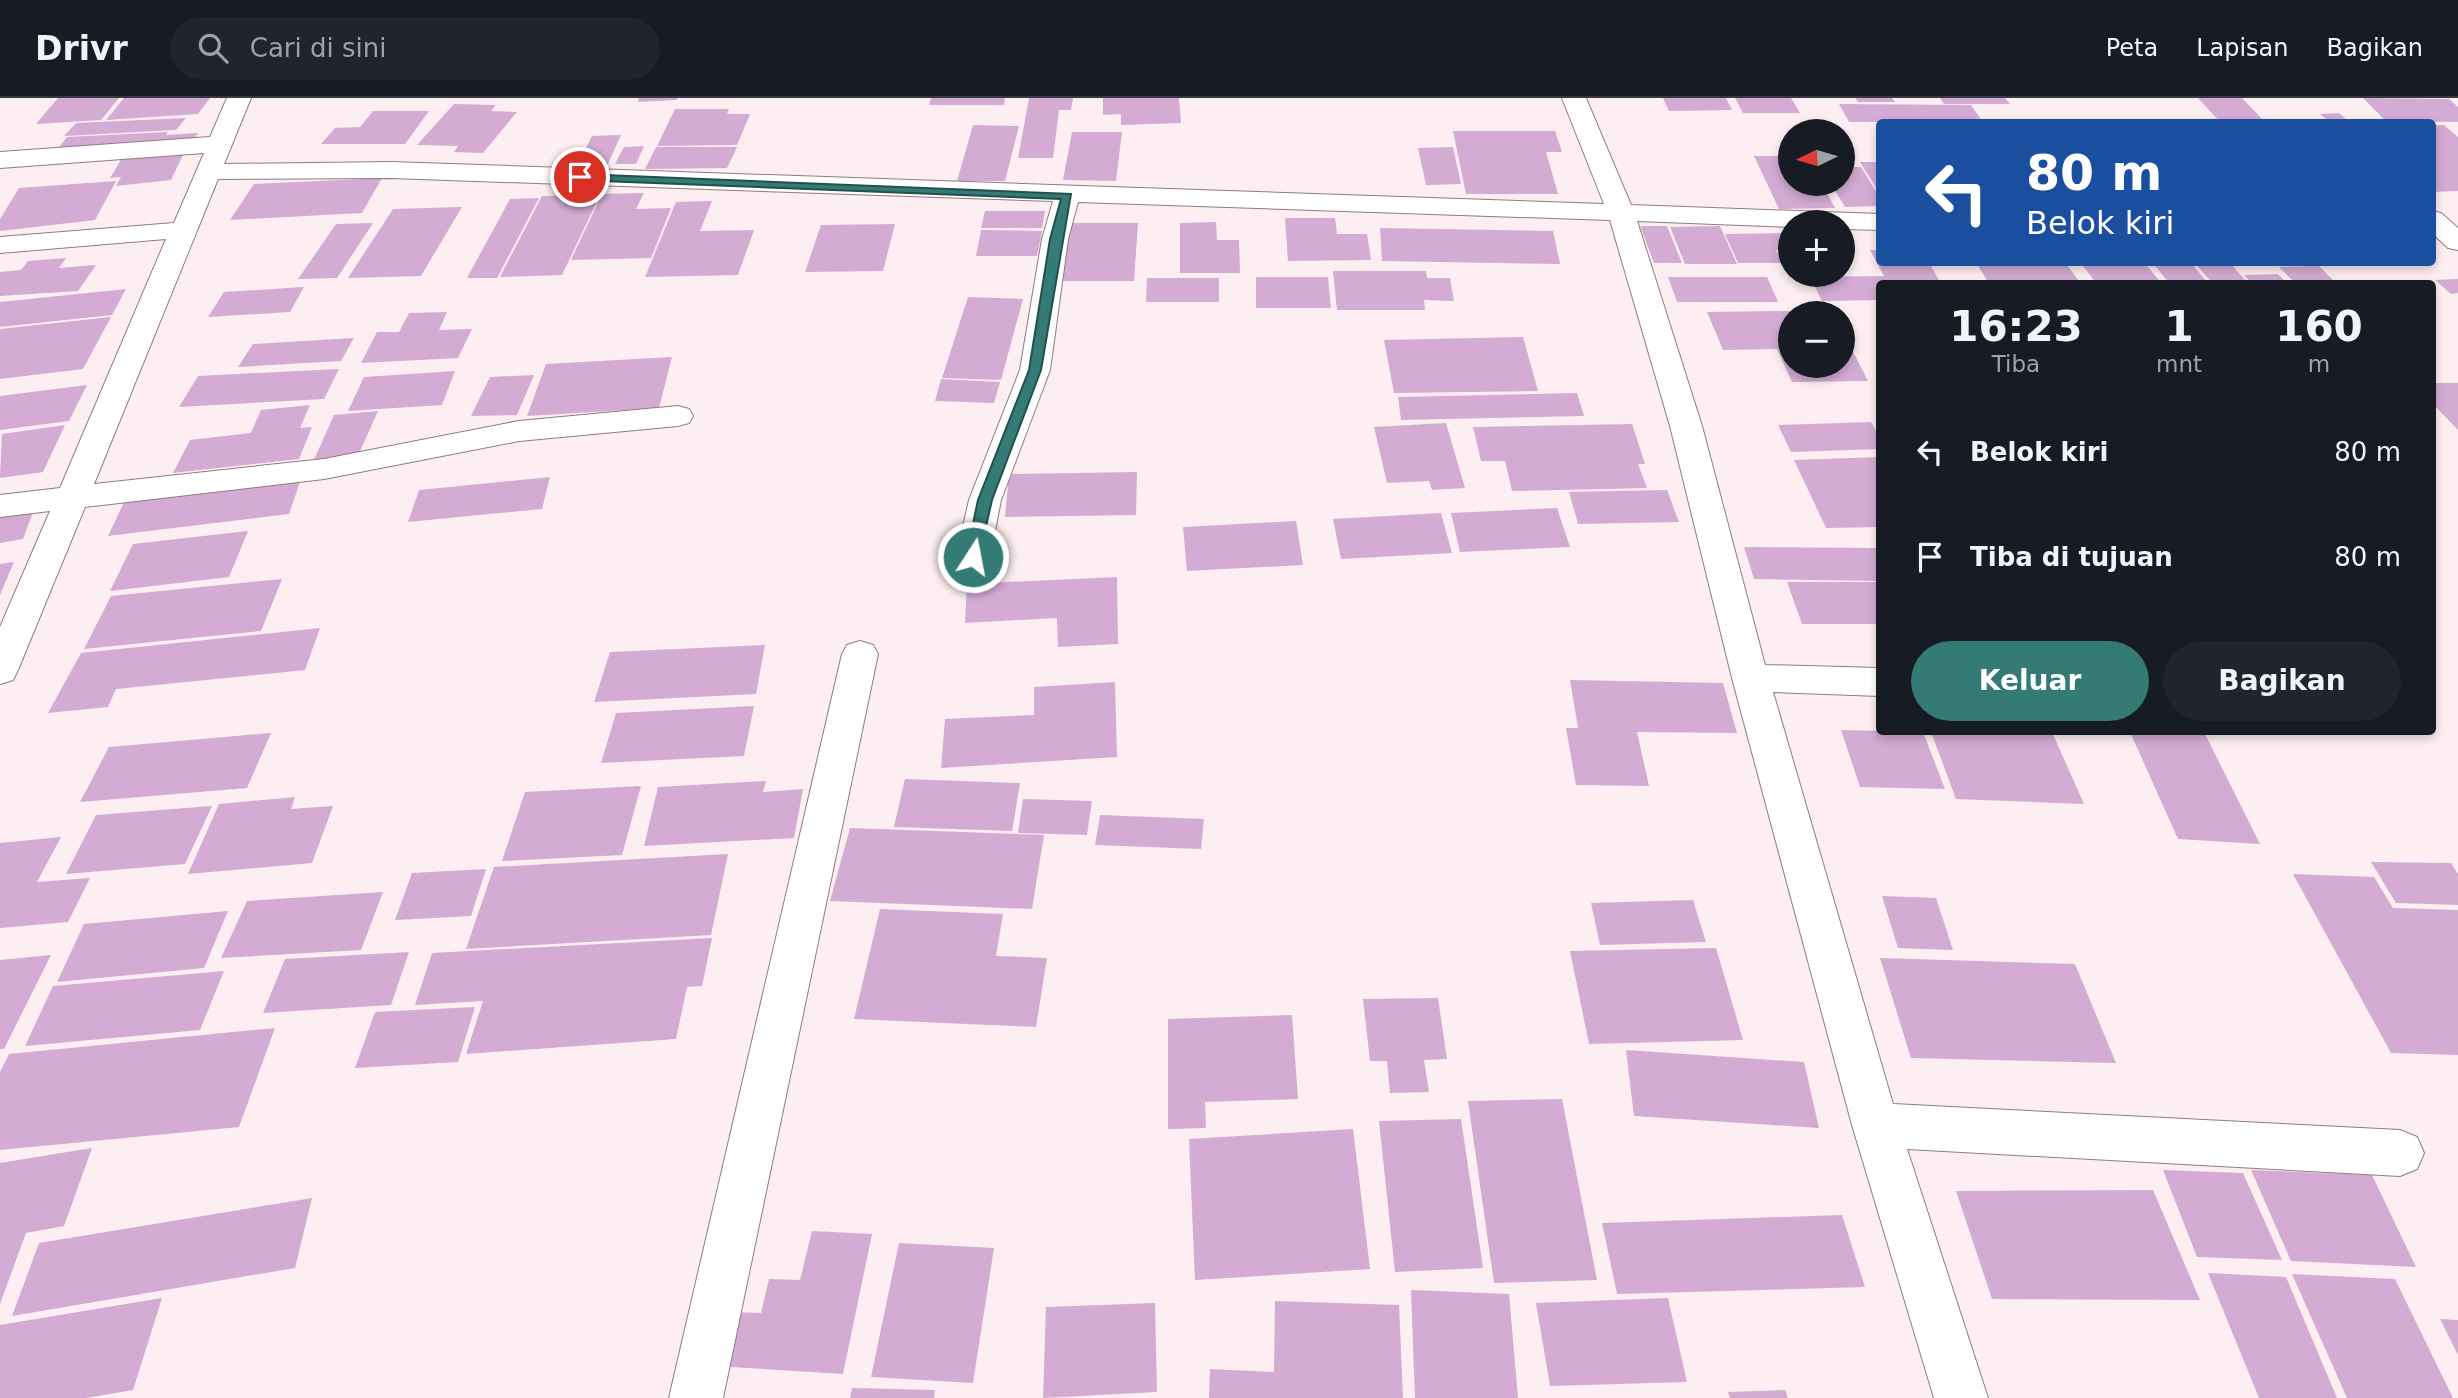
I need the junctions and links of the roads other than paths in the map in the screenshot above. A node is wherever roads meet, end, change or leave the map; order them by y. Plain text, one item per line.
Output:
1 (239, 98) edge
2 (1574, 98) edge
3 (220, 144) junction
4 (0, 160) edge
5 (207, 172) junction
6 (1067, 196) junction
7 (1620, 213) junction
8 (1876, 222) edge
9 (2436, 223) edge
10 (183, 230) junction
11 (2458, 244) edge
12 (0, 245) edge
13 (2436, 245) edge
14 (678, 416) dead end
15 (72, 499) junction
16 (0, 506) edge
17 (973, 557) dead end
18 (860, 654) dead end
19 (0, 670) edge
20 (1750, 678) junction
21 (1876, 682) edge
22 (1876, 1125) junction
23 (2400, 1153) dead end
24 (696, 1398) edge
25 (1961, 1398) edge

1 - 3 street
2 - 7 street
3 - 4 street
3 - 5 street
5 - 6 street
5 - 10 street
6 - 7 street
6 - 17 street
7 - 8 street
7 - 20 street
9 - 11 street
10 - 12 street
10 - 15 street
11 - 13 street
14 - 15 street
15 - 16 street
15 - 19 street
18 - 24 street
20 - 21 street
20 - 22 street
22 - 23 street
22 - 25 street

